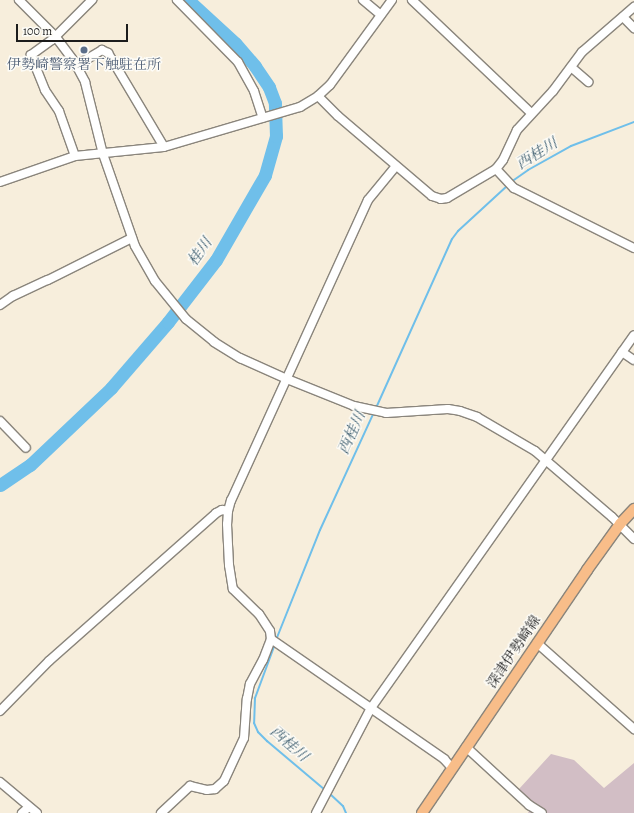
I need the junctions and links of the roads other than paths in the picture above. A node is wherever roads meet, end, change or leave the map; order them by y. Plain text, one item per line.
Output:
1 (19, 0) edge
2 (92, 0) edge
3 (177, 0) edge
4 (363, 0) edge
5 (392, 0) edge
6 (412, 0) edge
7 (634, 7) edge
8 (380, 15) junction
9 (623, 17) junction
10 (634, 28) edge
11 (55, 36) junction
12 (77, 65) junction
13 (571, 67) junction
14 (588, 82) dead end
15 (318, 96) junction
16 (531, 113) junction
17 (265, 118) junction
18 (164, 147) junction
19 (103, 154) junction
20 (75, 156) junction
21 (396, 166) junction
22 (496, 169) junction
23 (0, 182) edge
24 (132, 238) junction
25 (634, 248) edge
26 (0, 305) edge
27 (634, 336) edge
28 (622, 352) junction
29 (634, 360) edge
30 (287, 379) junction
31 (0, 421) edge
32 (26, 448) dead end
33 (546, 460) junction
34 (634, 509) edge
35 (228, 511) junction
36 (620, 524) junction
37 (634, 539) edge
38 (274, 641) junction
39 (537, 644) junction
40 (371, 708) junction
41 (0, 711) edge
42 (634, 729) edge
43 (466, 747) junction
44 (452, 768) junction
45 (0, 782) edge
46 (29, 807) junction
47 (22, 813) edge
48 (38, 813) edge
49 (161, 813) edge
50 (316, 813) edge
51 (422, 813) edge
52 (542, 813) edge

1 - 11 street
2 - 11 street
3 - 17 street
4 - 8 street
5 - 8 street
6 - 16 street
7 - 9 street
8 - 15 street
9 - 10 street
9 - 13 street
11 - 12 street
11 - 20 street
12 - 18 street
12 - 19 street
13 - 14 street
13 - 16 street
15 - 17 street
15 - 21 street
16 - 22 street
17 - 18 street
18 - 19 street
19 - 20 street
19 - 24 street
20 - 23 street
21 - 22 street
21 - 30 street
22 - 25 street
24 - 26 street
24 - 30 street
27 - 28 street
28 - 29 street
28 - 33 street
30 - 33 street
30 - 35 street
31 - 32 street
33 - 36 street
33 - 40 street
34 - 36 main road, 深津伊勢崎線
35 - 38 street
35 - 41 street
36 - 37 street
36 - 39 main road, 深津伊勢崎線
38 - 40 street
38 - 49 street
39 - 42 street
39 - 43 main road, 深津伊勢崎線
40 - 44 street
40 - 50 street
43 - 44 main road, 深津伊勢崎線
43 - 52 street
44 - 51 main road, 深津伊勢崎線
45 - 46 street
46 - 47 street
46 - 48 street

